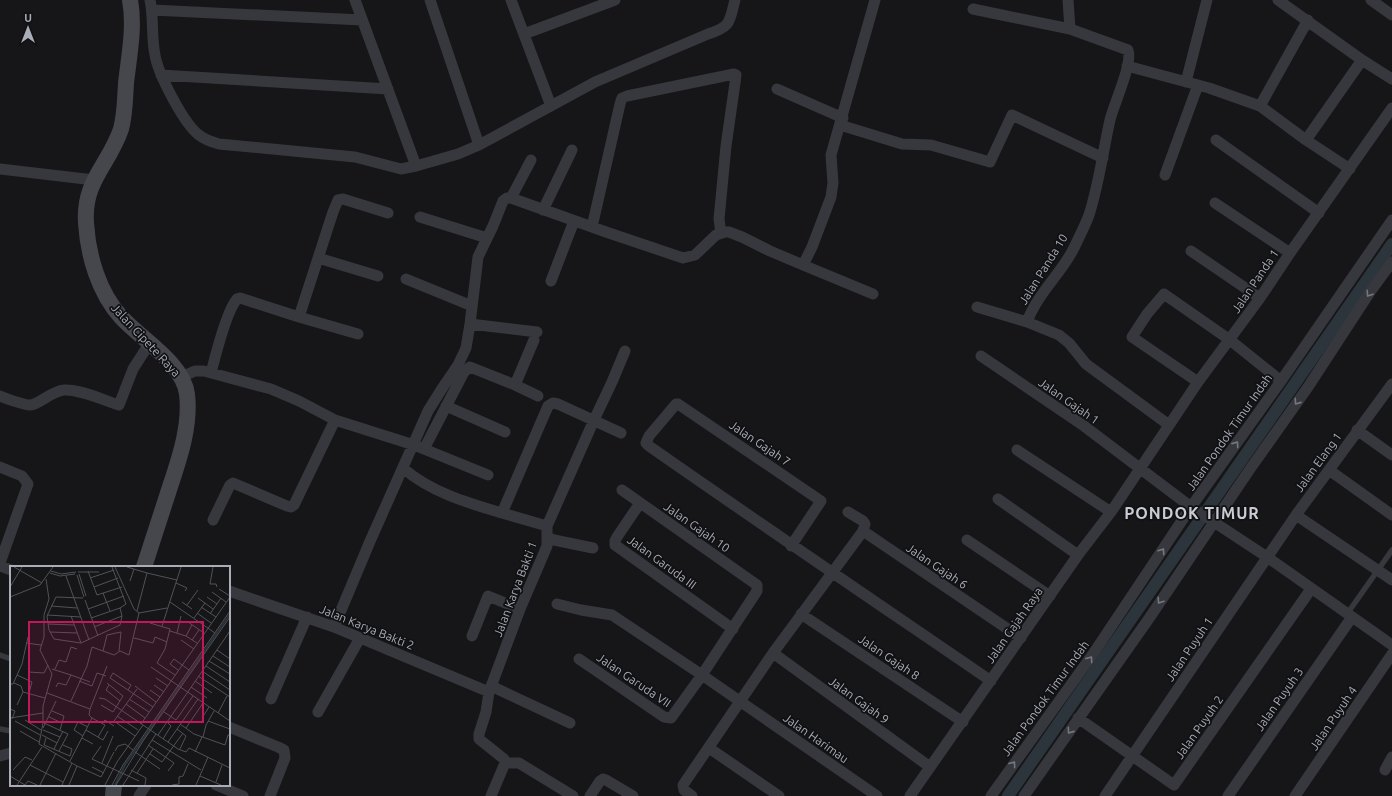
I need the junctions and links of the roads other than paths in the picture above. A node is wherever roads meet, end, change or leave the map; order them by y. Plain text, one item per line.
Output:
1 (130, 0) edge
2 (355, 0) edge
3 (430, 0) edge
4 (511, 0) edge
5 (615, 0) edge
6 (734, 0) edge
7 (876, 0) edge
8 (1068, 0) edge
9 (1207, 0) edge
10 (1278, 0) edge
11 (1371, 0) edge
12 (151, 5) edge
13 (973, 9) dead end
14 (1392, 15) edge
15 (362, 20) junction
16 (1308, 20) junction
17 (1070, 29) junction
18 (524, 34) junction
19 (1362, 60) junction
20 (1127, 66) junction
21 (161, 75) junction
22 (1392, 79) edge
23 (1186, 82) junction
24 (1198, 85) junction
25 (388, 89) junction
26 (777, 89) dead end
27 (551, 106) junction
28 (1260, 106) junction
29 (1392, 108) edge
30 (842, 121) junction
31 (1216, 140) dead end
32 (1306, 140) junction
33 (479, 145) junction
34 (572, 150) dead end
35 (1103, 158) junction
36 (531, 160) dead end
37 (416, 166) junction
38 (0, 169) edge
39 (1350, 169) junction
40 (1165, 175) dead end
41 (94, 180) junction
42 (511, 198) junction
43 (1215, 203) dead end
44 (543, 210) junction
45 (388, 213) dead end
46 (1319, 213) junction
47 (420, 217) dead end
48 (1392, 220) edge
49 (574, 221) junction
50 (592, 227) junction
51 (721, 233) junction
52 (487, 238) junction
53 (1191, 251) dead end
54 (1290, 253) junction
55 (318, 258) junction
56 (1392, 262) edge
57 (803, 264) junction
58 (378, 276) dead end
59 (406, 279) dead end
60 (551, 281) dead end
61 (873, 294) dead end
62 (1260, 298) junction
63 (472, 306) junction
64 (977, 307) dead end
65 (299, 317) junction
66 (1027, 322) junction
67 (470, 324) junction
68 (358, 334) dead end
69 (1230, 340) junction
70 (149, 344) junction
71 (625, 352) dead end
72 (981, 356) dead end
73 (211, 373) junction
74 (181, 377) junction
75 (1281, 380) junction
76 (1198, 382) junction
77 (515, 385) junction
78 (1390, 389) edge
79 (0, 396) edge
80 (538, 396) dead end
81 (446, 406) junction
82 (335, 420) junction
83 (594, 420) junction
84 (1169, 425) junction
85 (1357, 430) junction
86 (505, 432) dead end
87 (621, 433) dead end
88 (419, 447) junction
89 (1017, 450) dead end
90 (1392, 454) edge
91 (0, 467) edge
92 (403, 468) junction
93 (1140, 468) junction
94 (1329, 470) junction
95 (488, 475) dead end
96 (622, 490) dead end
97 (998, 499) dead end
98 (640, 503) junction
99 (1194, 508) junction
100 (848, 512) dead end
101 (1111, 512) junction
102 (502, 514) junction
103 (1296, 515) junction
104 (1392, 515) edge
105 (1211, 519) junction
106 (213, 520) dead end
107 (547, 531) junction
108 (863, 531) junction
109 (967, 540) dead end
110 (791, 546) junction
111 (593, 548) dead end
112 (1392, 550) edge
113 (1078, 555) junction
114 (1267, 557) junction
115 (0, 563) edge
116 (0, 566) edge
117 (148, 566) edge
118 (10, 570) edge
119 (1378, 570) junction
120 (833, 573) junction
121 (1392, 580) edge
122 (1311, 589) junction
123 (231, 591) edge
124 (1050, 596) junction
125 (557, 604) dead end
126 (520, 609) junction
127 (802, 614) junction
128 (1350, 616) junction
129 (307, 617) junction
130 (334, 627) junction
131 (733, 629) junction
132 (472, 636) dead end
133 (360, 638) junction
134 (1021, 638) junction
135 (1392, 645) edge
136 (773, 653) junction
137 (1392, 654) edge
138 (0, 655) edge
139 (10, 659) edge
140 (579, 659) dead end
141 (702, 675) junction
142 (991, 681) junction
143 (490, 689) junction
144 (271, 698) dead end
145 (740, 701) junction
146 (318, 712) dead end
147 (1078, 718) junction
148 (963, 722) junction
149 (570, 723) dead end
150 (230, 727) edge
151 (0, 728) edge
152 (10, 731) edge
153 (709, 748) junction
154 (10, 754) edge
155 (0, 756) edge
156 (1132, 756) junction
157 (1392, 757) edge
158 (505, 763) junction
159 (930, 767) junction
160 (1385, 770) dead end
161 (114, 786) edge
162 (145, 786) edge
163 (218, 786) edge
164 (113, 796) edge
165 (139, 796) edge
166 (243, 796) edge
167 (270, 796) edge
168 (491, 796) edge
169 (572, 796) edge
170 (590, 796) edge
171 (633, 796) edge
172 (692, 796) edge
173 (779, 796) edge
174 (877, 796) edge
175 (910, 796) edge
176 (991, 796) edge
177 (1024, 796) edge
178 (1105, 796) edge
179 (1228, 796) edge
180 (1295, 796) edge

1 - 41 main road, Jalan Cipete Raya
2 - 15 street
3 - 33 street
4 - 18 street
5 - 18 street
6 - 27 street
7 - 30 street
8 - 17 street
9 - 23 street
10 - 16 street
11 - 14 street
12 - 15 street
12 - 21 street
13 - 17 street
15 - 25 street
16 - 19 street
16 - 28 street
17 - 20 street, Jalan Panda 10
18 - 27 street
19 - 22 street
19 - 32 street
20 - 23 street
20 - 35 street, Jalan Panda 10
21 - 25 street
21 - 37 street
23 - 24 street
24 - 28 street
24 - 40 street
25 - 37 street
26 - 30 street
27 - 33 street
28 - 32 street
29 - 39 street, Jalan Panda 1
30 - 35 street
30 - 57 street
31 - 46 street
32 - 39 street
33 - 37 street
34 - 44 street
35 - 66 street, Jalan Panda 10
36 - 42 street
38 - 41 street
39 - 46 street, Jalan Panda 1
41 - 70 main road, Jalan Cipete Raya
42 - 44 street
42 - 52 street
43 - 54 street
44 - 49 street
45 - 55 street
46 - 54 street, Jalan Panda 1
47 - 52 street
48 - 75 street, Jalan Pondok Timur Indah
49 - 50 street
49 - 60 street
50 - 51 street
50 - 51 street
51 - 57 street
52 - 63 street
53 - 62 street
54 - 62 street, Jalan Panda 1
55 - 58 street
55 - 65 street
56 -> 105 street
57 - 61 street
59 - 63 street
62 - 69 street, Jalan Panda 1
63 - 67 street
64 - 66 street
65 - 68 street
65 - 73 street
66 - 84 street, Jalan Panda 10
67 - 77 street
67 - 88 street
69 - 75 street
69 - 76 street, Jalan Panda 1
69 - 76 street
70 - 74 main road, Jalan Cipete Raya
70 - 79 street
71 - 83 street, Jalan Karya Bakti 1
72 - 93 street, Jalan Gajah 1
73 - 74 street
73 - 82 street
74 - 117 main road, Jalan Cipete Raya
99 -> 75 street, Jalan Pondok Timur Indah
76 - 84 street, Jalan Panda 1
77 - 80 street
77 - 81 street
78 - 85 street, Jalan Elang 1
81 - 86 street
81 - 88 street
82 - 88 street
82 - 106 street
83 - 87 street
83 - 102 street
83 - 107 street, Jalan Karya Bakti 1
84 - 93 street, Jalan Panda 1
85 - 90 street
85 - 94 street, Jalan Elang 1
88 - 92 street
88 - 95 street
89 - 101 street
91 - 115 street
92 - 102 street
92 - 130 street
93 - 99 street, Jalan Gajah 1
93 - 101 street, Jalan Gajah Raya
94 - 103 street, Jalan Elang 1
94 - 104 street
96 - 98 street, Jalan Gajah 10
97 - 113 street
98 - 131 street, Jalan Gajah 10
98 - 131 street, Jalan Garuda III
99 - 105 street, Jalan Gajah 1
176 -> 99 street, Jalan Pondok Timur Indah
100 - 108 street, Jalan Gajah 6
101 - 113 street, Jalan Gajah Raya
102 - 107 street
103 - 114 street, Jalan Elang 1
103 - 119 street
105 - 114 street, Jalan Gajah 1
105 -> 147 street
107 - 111 street
107 - 126 street, Jalan Karya Bakti 1
108 - 120 street
108 - 134 street, Jalan Gajah 6
109 - 124 street
110 - 110 street, Jalan Gajah 7
110 - 120 street
112 - 119 lane
113 - 124 street, Jalan Gajah Raya
114 - 122 street, Jalan Gajah 1
114 - 156 street, Jalan Puyuh 1
116 - 118 street
119 - 121 street
119 - 128 lane
120 - 127 street
120 - 142 street
122 - 128 street, Jalan Gajah 1
122 - 156 street, Jalan Puyuh 2
123 - 129 street, Jalan Karya Bakti 2
124 - 134 street, Jalan Gajah Raya
125 - 141 street, Jalan Harimau
126 - 132 street
126 - 143 street, Jalan Karya Bakti 1
127 - 136 street
127 - 148 street, Jalan Gajah 8
128 - 135 street, Jalan Gajah 1
128 - 179 street, Jalan Puyuh 3
129 - 130 street, Jalan Karya Bakti 2
129 - 144 street
130 - 133 street, Jalan Karya Bakti 2
131 - 141 street
133 - 143 street, Jalan Karya Bakti 2
133 - 146 street
134 - 142 street, Jalan Gajah Raya
136 - 145 street
136 - 159 street, Jalan Gajah 9
137 - 180 street, Jalan Puyuh 4
138 - 139 lane
140 - 141 street, Jalan Garuda VII
141 - 145 street, Jalan Harimau
142 - 148 street, Jalan Gajah Raya
143 - 149 street, Jalan Karya Bakti 2
143 - 158 street, Jalan Karya Bakti 1
145 - 153 street
145 - 174 street, Jalan Harimau
147 - 156 street, Jalan Puyuh 2
147 -> 177 street
148 - 159 street, Jalan Gajah Raya
150 - 167 street
151 - 152 lane
153 - 172 street
153 - 173 street
154 - 155 street
156 - 178 street, Jalan Puyuh 1
157 - 160 street
158 - 168 street
158 - 169 street
159 - 175 street, Jalan Gajah Raya
161 - 164 main road
162 - 165 street
163 - 166 street
170 - 171 street

